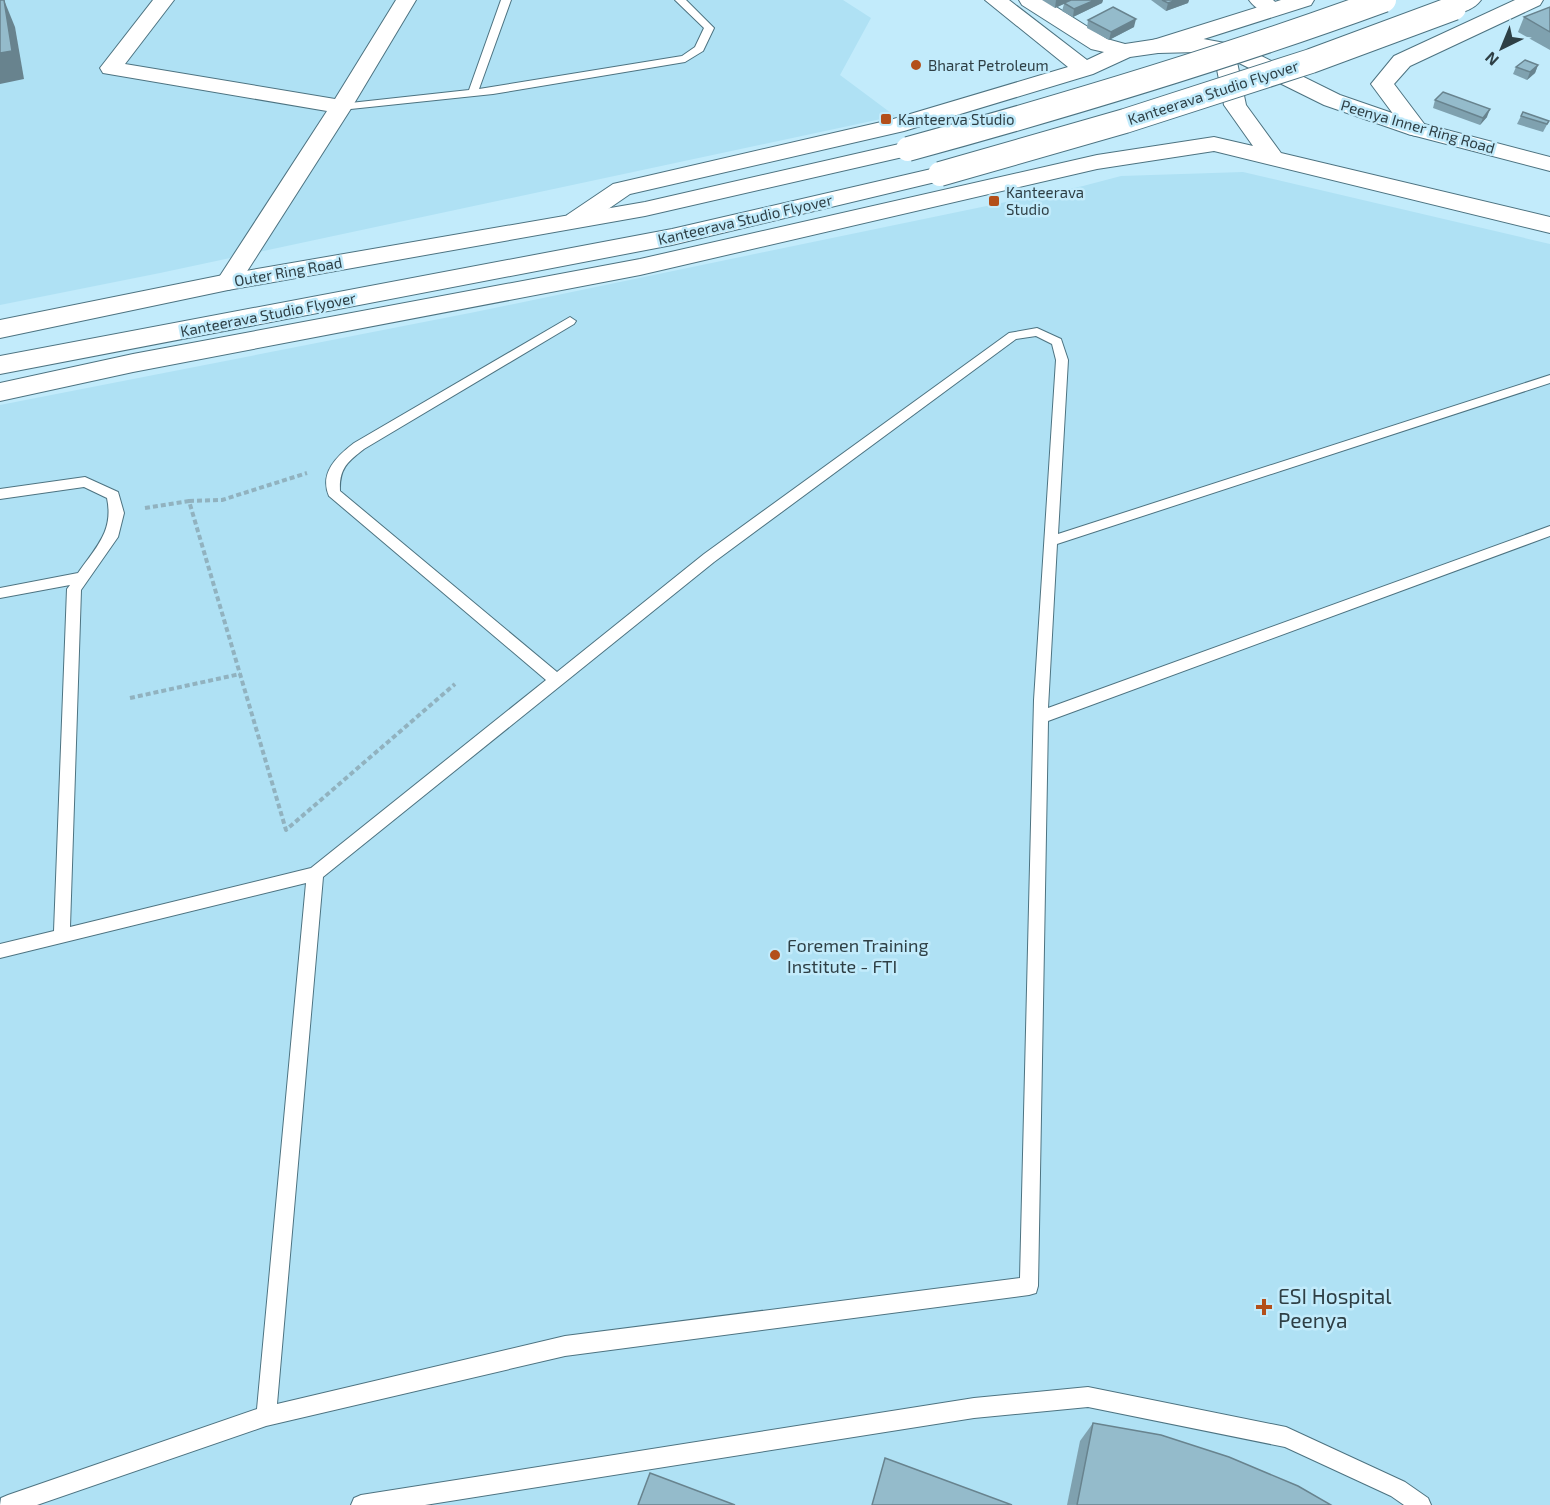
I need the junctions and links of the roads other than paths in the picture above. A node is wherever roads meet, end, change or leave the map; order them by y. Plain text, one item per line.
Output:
1 (164, 0) edge
2 (406, 0) edge
3 (506, 0) edge
4 (680, 0) edge
5 (996, 0) edge
6 (1030, 0) edge
7 (1303, 0) edge
8 (1384, 0) edge
9 (1532, 0) edge
10 (1266, 4) edge
11 (1462, 4) edge
12 (1158, 46) junction
13 (1224, 50) junction
14 (1125, 51) junction
15 (1085, 69) junction
16 (473, 93) junction
17 (341, 107) junction
18 (1416, 129) junction
19 (1273, 158) junction
20 (1550, 164) edge
21 (576, 220) junction
22 (1550, 225) edge
23 (228, 282) junction
24 (570, 321) dead end
25 (0, 329) edge
26 (0, 365) edge
27 (1550, 379) edge
28 (0, 392) edge
29 (0, 494) edge
30 (1550, 531) edge
31 (1051, 541) junction
32 (82, 577) junction
33 (0, 593) edge
34 (556, 680) junction
35 (1041, 717) junction
36 (315, 874) junction
37 (62, 936) junction
38 (0, 951) edge
39 (266, 1416) junction
40 (8, 1505) edge
41 (362, 1505) edge
42 (1421, 1505) edge

1 - 17 street
2 - 17 street
3 - 16 lane
4 - 16 lane
5 - 15 main road
6 - 14 main road
7 - 10 main road
8 - 21 main road, Kanteerava Studio Flyover, bridge
9 - 18 main road
10 - 12 main road
11 - 26 main road, Kanteerava Studio Flyover, bridge
12 - 13 main road, Peenya Inner Ring Road
12 - 14 main road, Peenya Inner Ring Road
13 - 18 main road, Peenya Inner Ring Road
13 - 19 main road
14 - 15 main road, Peenya Inner Ring Road
15 - 21 main road, Peenya Inner Ring Road
16 - 17 lane
17 - 23 street
18 - 20 main road, Peenya Inner Ring Road
19 - 22 main road
19 - 28 main road
21 - 23 main road, Outer Ring Road
23 - 25 main road, Outer Ring Road
24 - 34 lane
27 - 31 lane
29 - 32 lane
30 - 35 lane
31 - 34 lane
31 - 35 lane
32 - 33 lane
32 - 37 lane
34 - 36 lane
35 - 39 lane
36 - 37 lane
36 - 39 lane
37 - 38 lane
39 - 40 lane
41 - 42 lane

